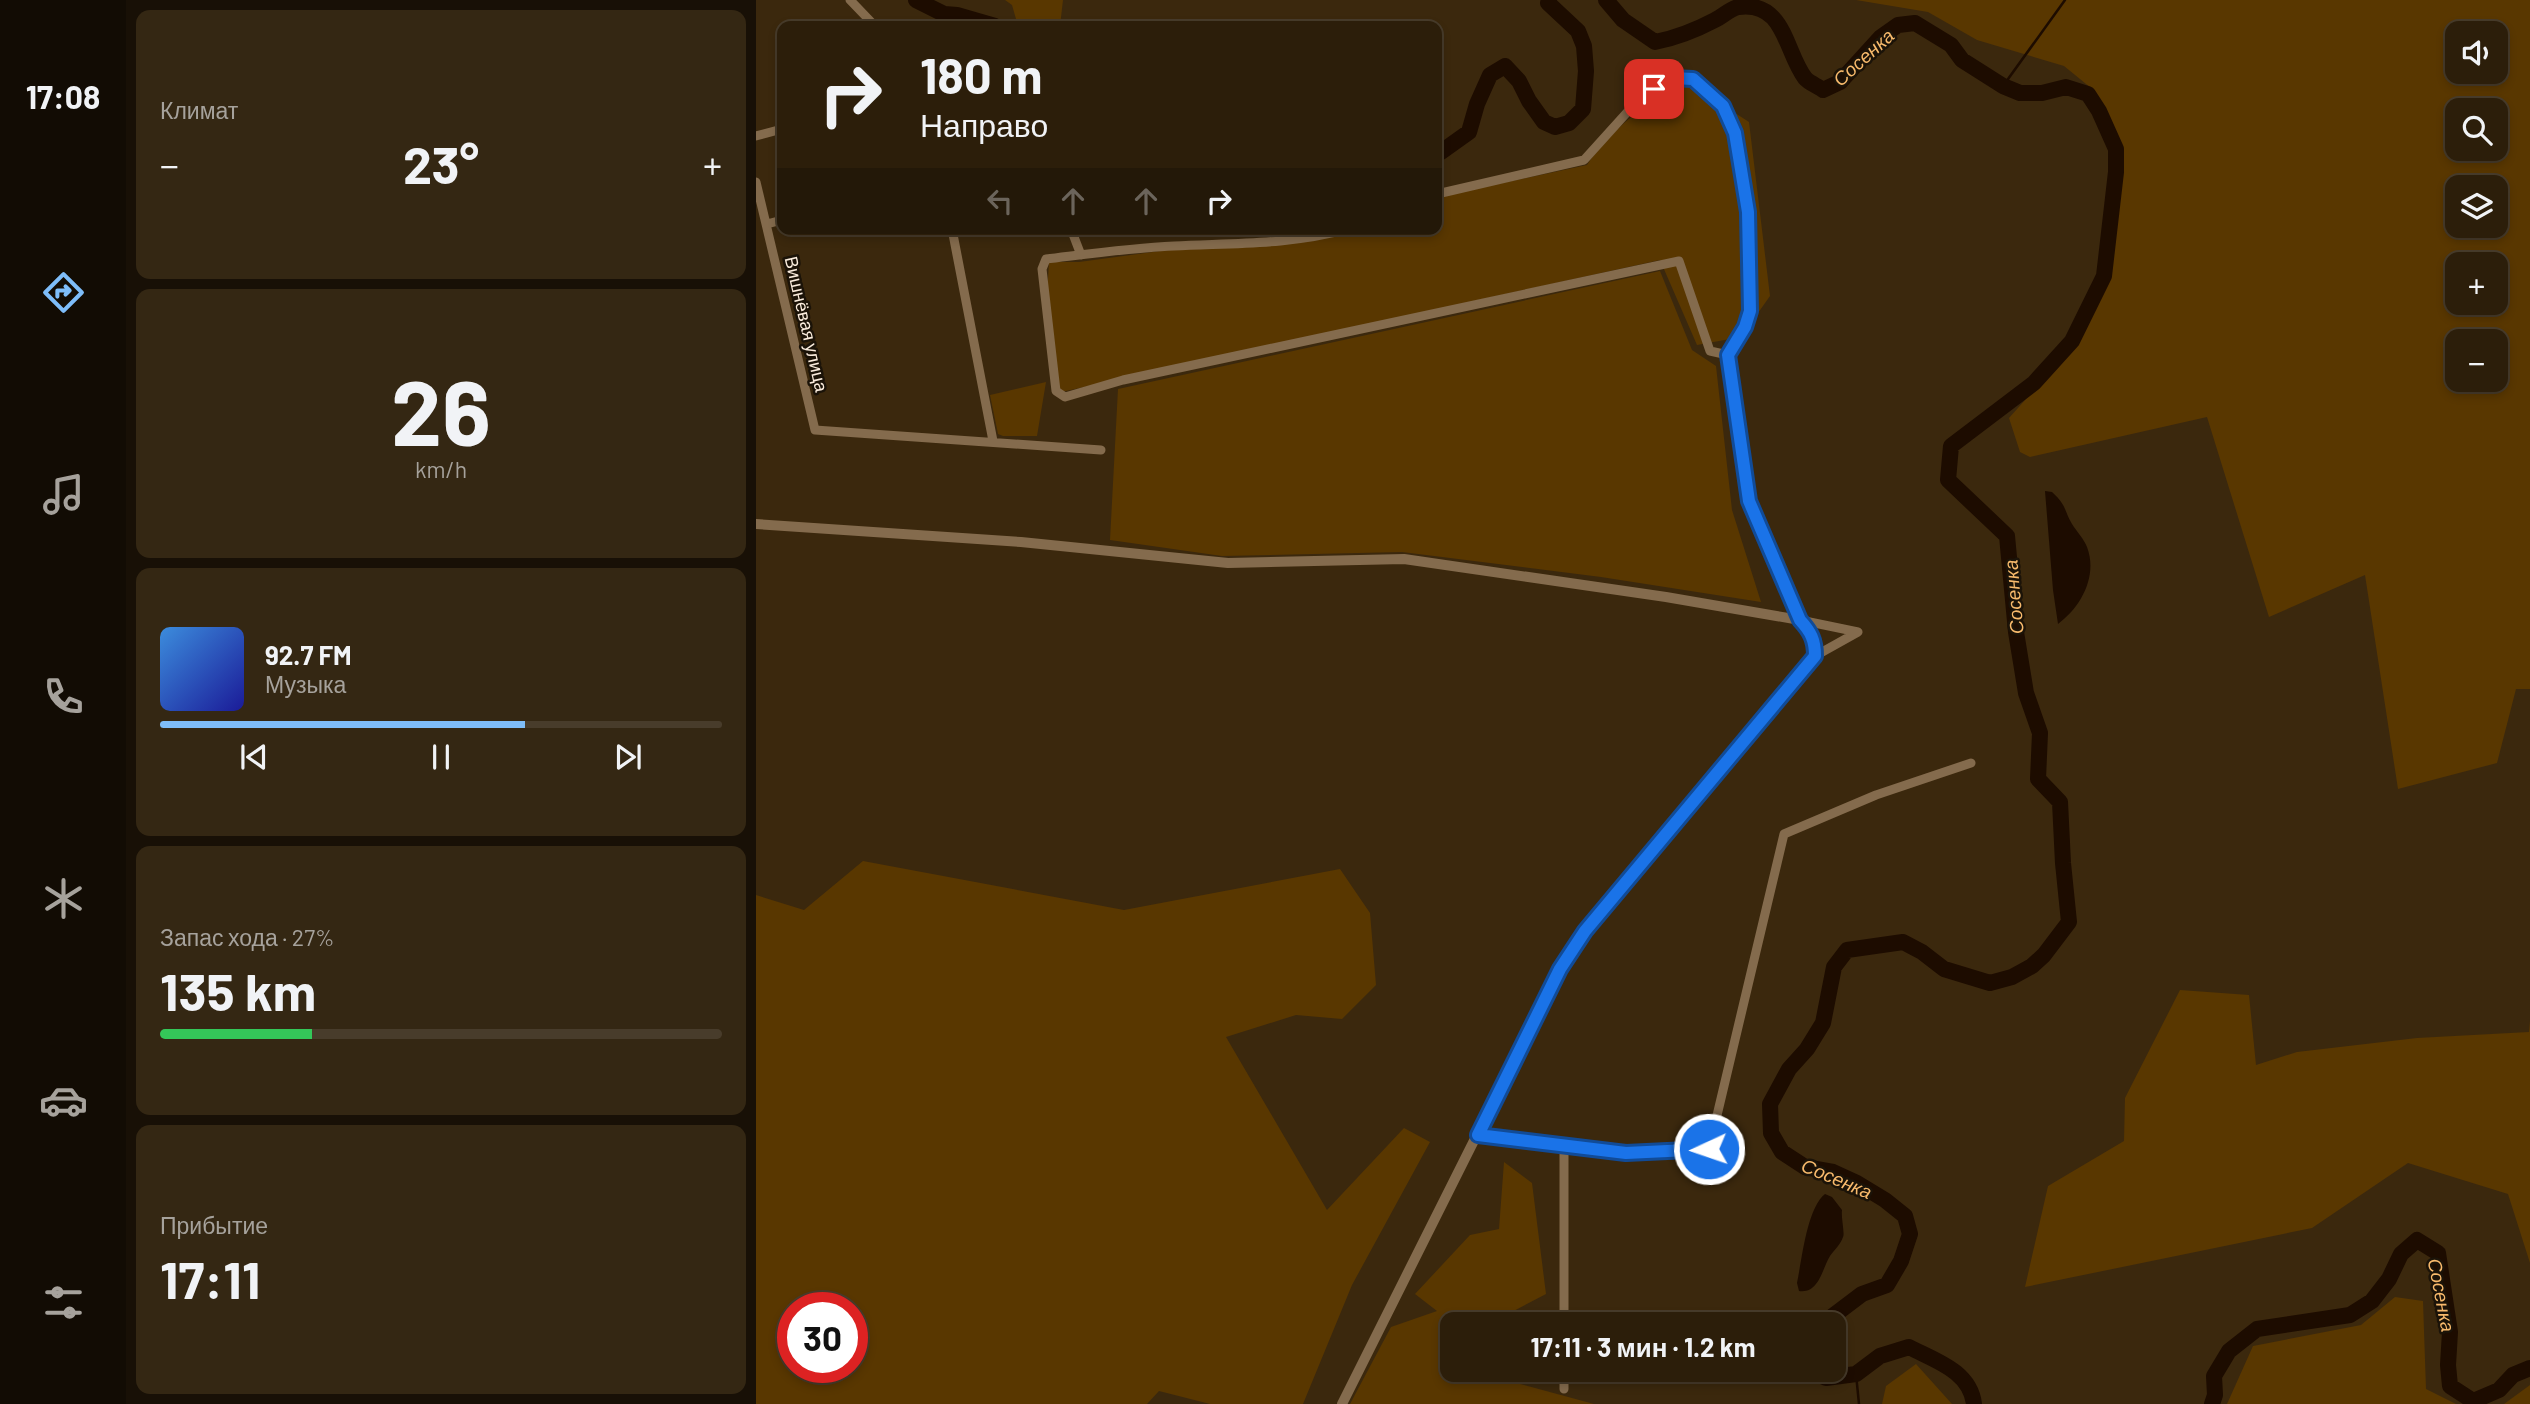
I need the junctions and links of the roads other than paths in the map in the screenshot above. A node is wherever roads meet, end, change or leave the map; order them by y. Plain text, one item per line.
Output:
1 (850, 0) edge
2 (870, 21) edge
3 (777, 130) edge
4 (756, 136) edge
5 (756, 182) edge
6 (1442, 193) edge
7 (777, 222) edge
8 (767, 225) junction
9 (953, 235) edge
10 (1073, 235) edge
11 (1329, 235) edge
12 (1081, 255) junction
13 (1728, 355) junction
14 (993, 441) junction
15 (1101, 450) dead end
16 (756, 524) edge
17 (1800, 620) junction
18 (1815, 656) junction
19 (1971, 763) dead end
20 (1478, 1135) junction
21 (1564, 1145) junction
22 (1564, 1312) edge
23 (1564, 1382) edge
24 (1564, 1389) dead end
25 (1342, 1404) edge

1 - 2 street
3 - 4 street
5 - 8 street, Вишнёвая улица
6 - 13 street
7 - 8 street
8 - 14 street, Вишнёвая улица
9 - 14 street
10 - 12 street
11 - 12 street
12 - 13 street
13 - 17 street
14 - 15 street
16 - 17 street
17 - 18 street
17 - 18 street
18 - 20 street
19 - 21 street
20 - 21 street
20 - 25 street
21 - 22 street
23 - 24 street

